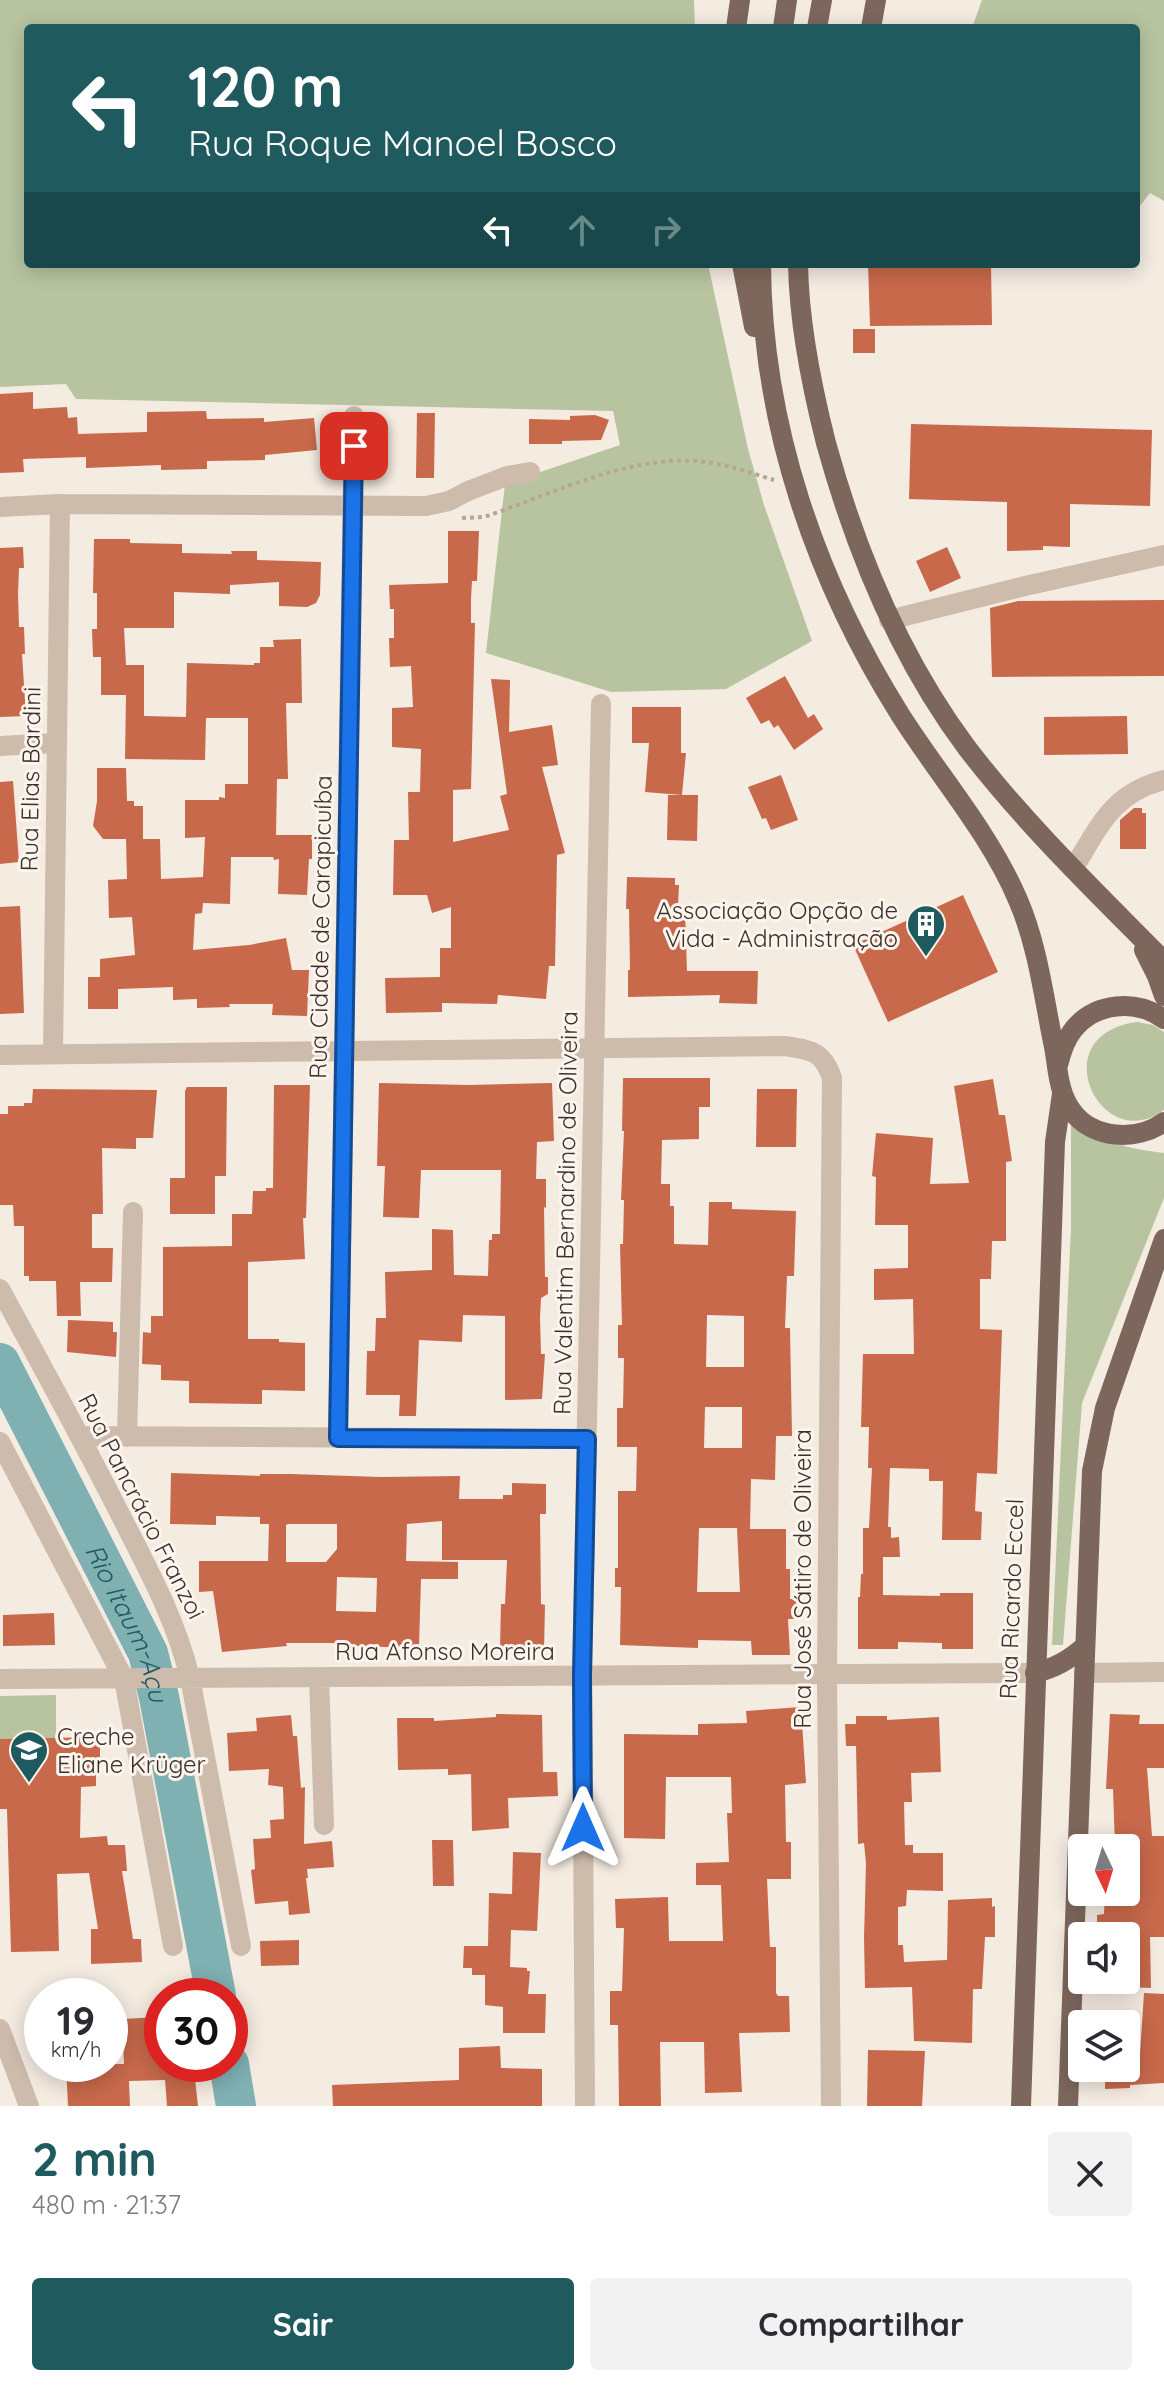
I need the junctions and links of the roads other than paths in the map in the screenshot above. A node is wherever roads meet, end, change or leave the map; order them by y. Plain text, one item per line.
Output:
1 (740, 0) edge
2 (787, 0) edge
3 (822, 0) edge
4 (876, 0) edge
5 (737, 24) edge
6 (784, 24) edge
7 (818, 24) edge
8 (872, 24) edge
9 (743, 268) edge
10 (761, 268) edge
11 (798, 268) edge
12 (804, 268) edge
13 (798, 292) junction
14 (767, 368) junction
15 (354, 416) dead end
16 (530, 472) dead end
17 (60, 504) junction
18 (353, 505) junction
19 (0, 507) edge
20 (1164, 555) edge
21 (889, 620) junction
22 (601, 704) dead end
23 (57, 743) junction
24 (0, 746) edge
25 (1164, 780) edge
26 (1073, 869) junction
27 (1133, 929) junction
28 (1164, 961) edge
29 (1164, 996) edge
30 (1164, 1019) edge
31 (594, 1048) junction
32 (344, 1051) junction
33 (53, 1054) junction
34 (0, 1055) edge
35 (1058, 1066) junction
36 (1062, 1094) junction
37 (1164, 1122) edge
38 (1135, 1135) junction
39 (1164, 1143) edge
40 (133, 1212) dead end
41 (1164, 1239) edge
42 (1164, 1262) edge
43 (1149, 1285) junction
44 (0, 1289) edge
45 (80, 1436) junction
46 (127, 1437) junction
47 (338, 1438) junction
48 (587, 1439) junction
49 (0, 1442) edge
50 (1085, 1646) junction
51 (1164, 1672) edge
52 (1035, 1673) junction
53 (1084, 1673) junction
54 (827, 1674) junction
55 (582, 1676) junction
56 (319, 1677) junction
57 (180, 1678) junction
58 (0, 1679) edge
59 (131, 1679) junction
60 (324, 1825) dead end
61 (173, 1946) dead end
62 (241, 1946) dead end
63 (0, 2029) edge
64 (29, 2106) edge
65 (585, 2106) edge
66 (831, 2106) edge
67 (1021, 2106) edge
68 (1068, 2106) edge

1 - 5 main road
2 - 6 main road
3 - 7 main road
4 - 8 main road
9 - 14 main road
10 - 14 main road
11 - 13 main road
12 - 13 main road
13 - 21 main road
14 - 35 main road
15 - 18 street, Rua Cidade de Carapicuíba
16 - 18 street
17 - 18 street
17 - 19 street
17 - 23 street, Rua Elias Bardini
18 - 32 street, Rua Cidade de Carapicuíba
20 - 21 street
21 - 26 main road
22 - 31 street, Rua Valentim Bernardino de Oliveira
23 - 24 street
23 - 33 street, Rua Elias Bardini
25 - 26 street
26 - 27 main road
27 - 28 main road
27 - 29 main road
30 - 35 main road
31 - 32 street
31 - 48 street, Rua Valentim Bernardino de Oliveira
31 - 54 street, Rua José Sátiro de Oliveira
32 - 33 street
32 - 47 street, Rua Cidade de Carapicuíba
33 - 34 street
35 - 36 main road
36 - 38 main road
36 - 52 main road, Rua Ricardo Eccel
37 - 38 main road
38 - 39 main road
40 - 46 street
41 - 43 main road
42 - 43 main road
43 - 50 main road
44 - 45 street, Rua Pancrácio Franzoi
45 - 46 street
45 - 57 street, Rua Pancrácio Franzoi
46 - 47 street
47 - 48 street
48 - 55 street, Rua Valentim Bernardino de Oliveira
49 - 59 street
50 - 52 main road
50 - 53 main road
51 - 53 street
52 - 54 street, Rua Afonso Moreira
52 - 67 main road, Rua Ricardo Eccel
53 - 68 main road
54 - 55 street, Rua Afonso Moreira
54 - 66 street, Rua José Sátiro de Oliveira
55 - 56 street, Rua Afonso Moreira
55 - 65 street, Rua Valentim Bernardino de Oliveira
56 - 57 street, Rua Afonso Moreira
56 - 60 street
57 - 59 street, Rua Afonso Moreira
57 - 62 street, Rua Pancrácio Franzoi
58 - 59 street, Rua Afonso Moreira
59 - 61 street
63 - 64 street

